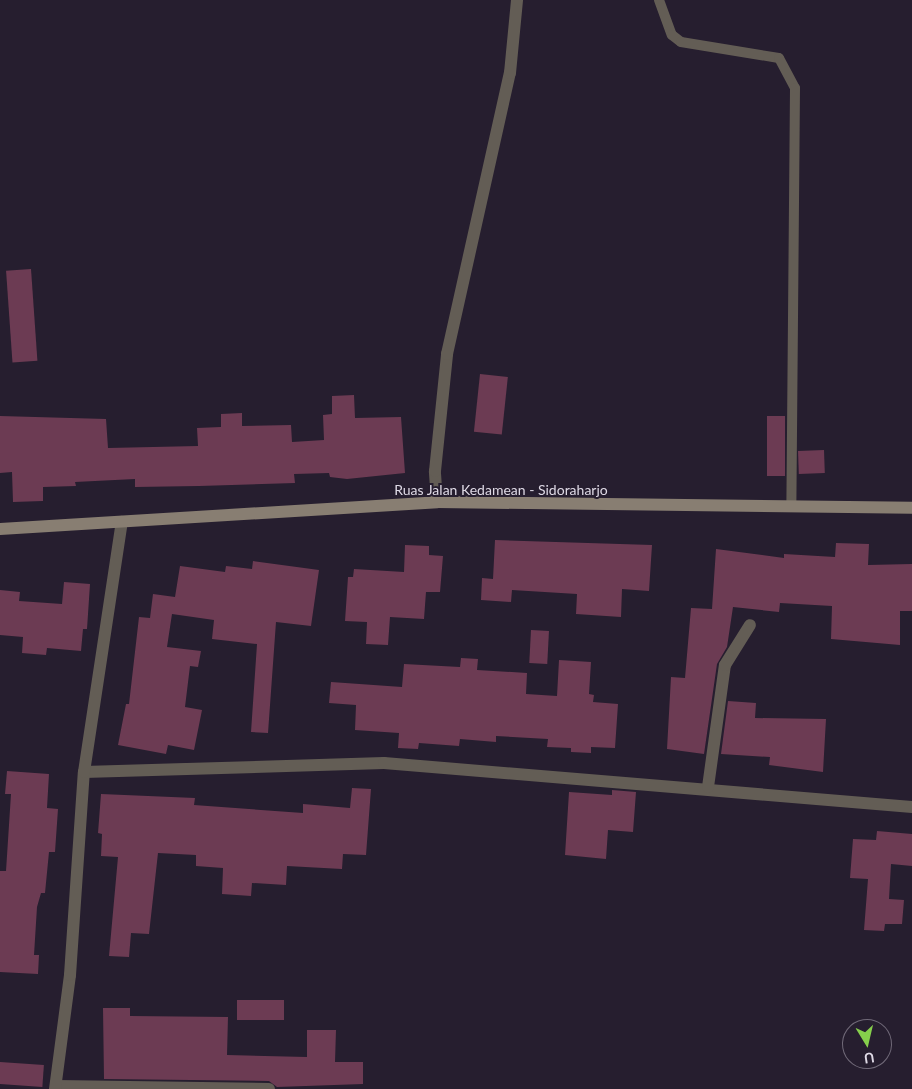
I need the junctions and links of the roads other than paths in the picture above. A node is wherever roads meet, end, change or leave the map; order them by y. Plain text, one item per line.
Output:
1 (517, 0) edge
2 (659, 0) edge
3 (437, 502) junction
4 (791, 506) junction
5 (912, 508) edge
6 (122, 522) junction
7 (0, 529) edge
8 (750, 624) dead end
9 (84, 772) junction
10 (708, 787) junction
11 (912, 807) edge
12 (56, 1088) edge
13 (269, 1089) edge

1 - 3 street
2 - 4 lane
3 - 4 main road, Ruas Jalan Kedamean - Sidoraharjo
3 - 6 main road, Ruas Jalan Kedamean - Sidoraharjo
4 - 5 main road, Ruas Jalan Kedamean - Sidoraharjo
6 - 7 main road, Ruas Jalan Kedamean - Sidoraharjo
6 - 9 street
8 - 10 street
9 - 10 street
9 - 12 street
10 - 11 street
12 - 13 street

